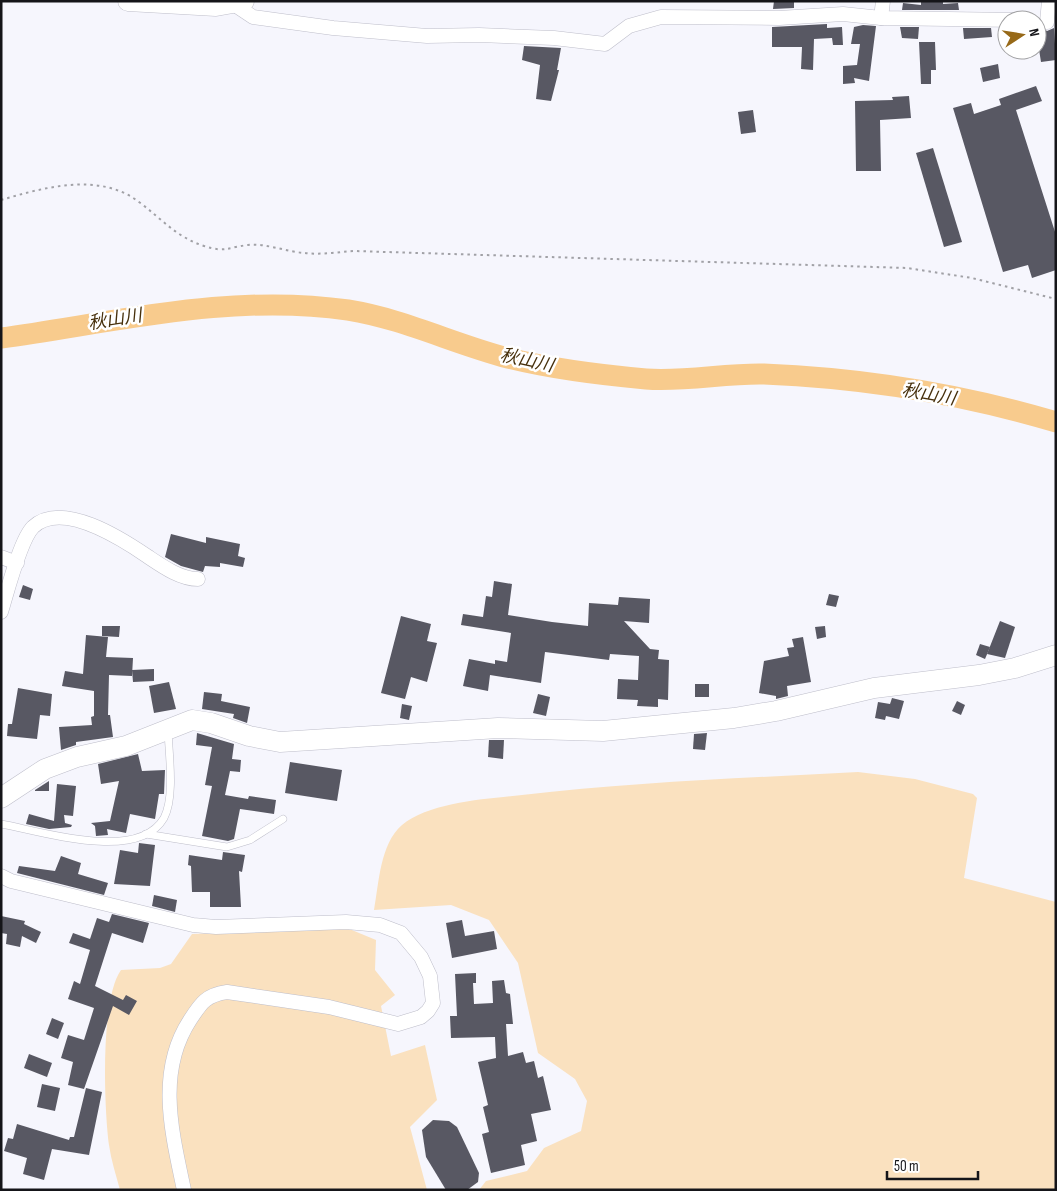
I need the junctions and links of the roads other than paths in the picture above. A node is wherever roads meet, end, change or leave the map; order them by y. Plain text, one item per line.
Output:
1 (128, 1) edge
2 (883, 1) edge
3 (1049, 1) edge
4 (240, 3) edge
5 (1047, 15) edge
6 (881, 18) junction
7 (997, 20) edge
8 (1, 557) edge
9 (17, 562) junction
10 (198, 579) dead end
11 (1, 612) edge
12 (1056, 655) edge
13 (168, 728) junction
14 (1, 798) edge
15 (283, 820) dead end
16 (1, 824) edge
17 (145, 834) junction
18 (1, 876) edge
19 (184, 1190) edge

1 - 4 street
2 - 6 street
3 - 5 street
4 - 6 street
6 - 7 street
8 - 9 street
9 - 10 street
9 - 11 street
12 - 13 street
13 - 14 street
13 - 17 lane
15 - 17 lane
16 - 17 lane
18 - 19 street

